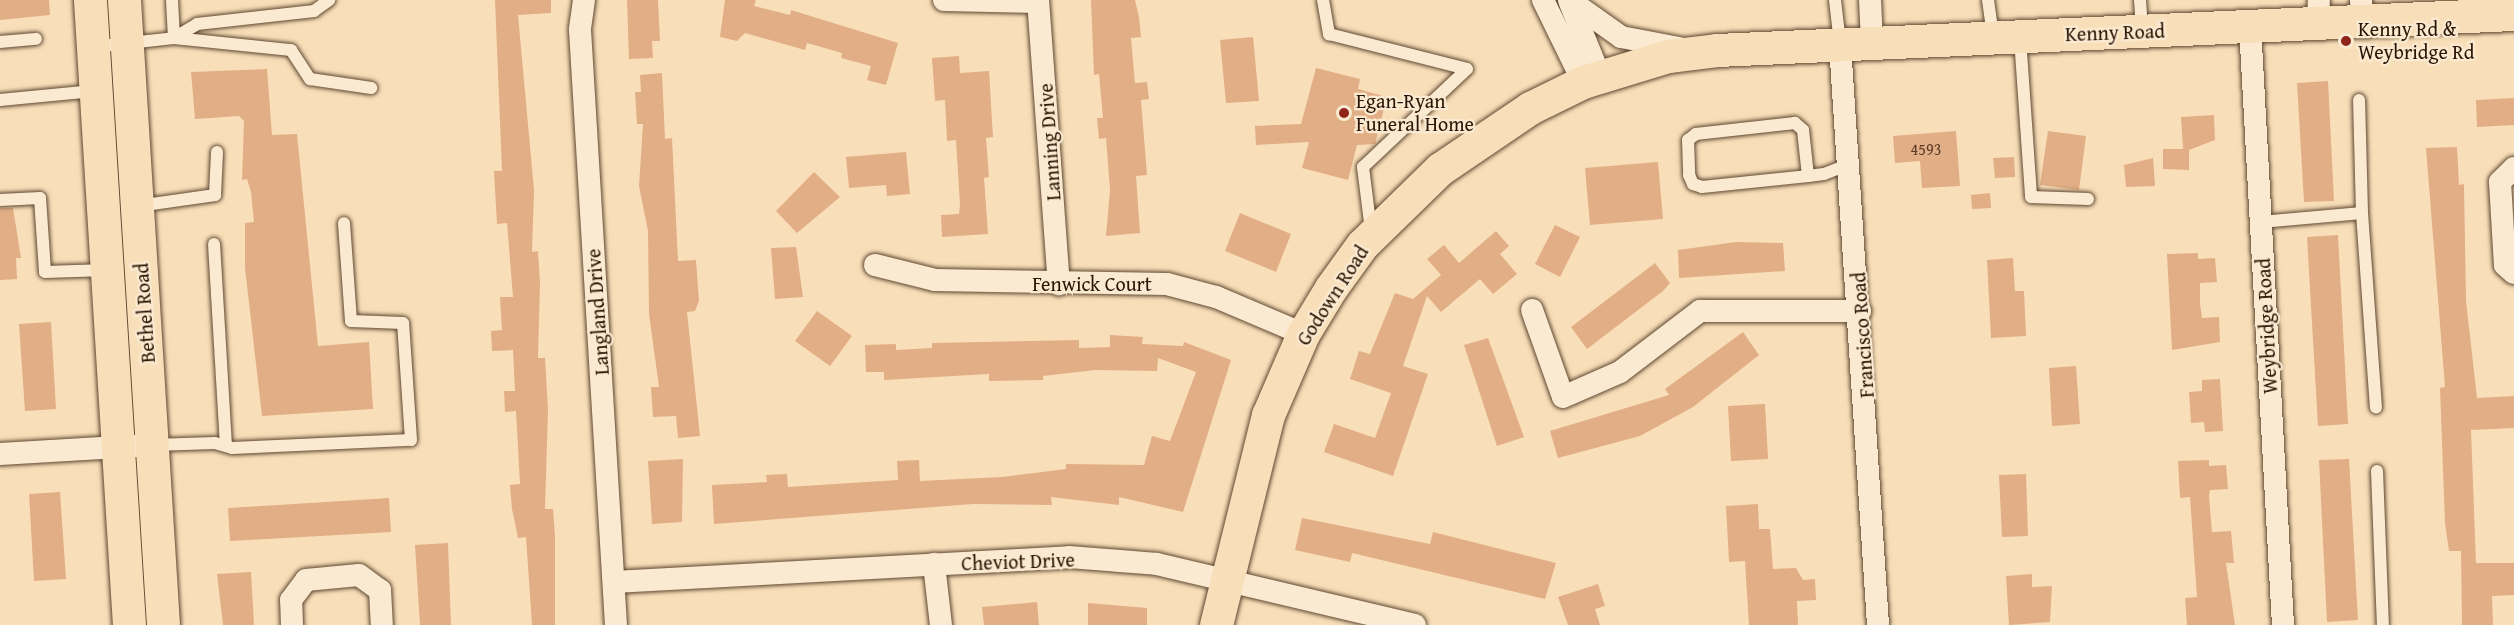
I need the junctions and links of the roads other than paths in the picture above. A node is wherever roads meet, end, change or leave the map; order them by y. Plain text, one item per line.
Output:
1 (90, 0) edge
2 (124, 0) edge
3 (172, 0) edge
4 (329, 0) edge
5 (584, 0) edge
6 (944, 0) edge
7 (1323, 0) edge
8 (1543, 0) edge
9 (1569, 0) edge
10 (1835, 0) edge
11 (1870, 0) edge
12 (1988, 0) edge
13 (1038, 1) edge
14 (2361, 11) edge
15 (2318, 12) edge
16 (2514, 14) edge
17 (2141, 16) edge
18 (2250, 26) junction
19 (2007, 37) junction
20 (174, 38) junction
21 (36, 39) dead end
22 (0, 42) edge
23 (1872, 43) junction
24 (127, 44) junction
25 (1840, 45) junction
26 (93, 46) junction
27 (1717, 50) junction
28 (1591, 79) junction
29 (371, 88) dead end
30 (113, 89) junction
31 (0, 99) edge
32 (2359, 100) dead end
33 (217, 152) dead end
34 (1850, 164) junction
35 (2514, 168) edge
36 (1808, 176) junction
37 (2088, 199) dead end
38 (0, 200) edge
39 (137, 206) junction
40 (2362, 213) junction
41 (2508, 221) edge
42 (2261, 222) junction
43 (344, 224) dead end
44 (1372, 235) junction
45 (214, 244) dead end
46 (875, 265) dead end
47 (108, 270) junction
48 (2514, 273) edge
49 (1059, 284) junction
50 (1532, 310) dead end
51 (1860, 311) junction
52 (1303, 334) junction
53 (2376, 407) dead end
54 (152, 445) junction
55 (118, 447) junction
56 (226, 447) junction
57 (0, 454) edge
58 (2377, 471) dead end
59 (934, 564) junction
60 (1226, 579) junction
61 (614, 582) junction
62 (123, 621) edge
63 (163, 625) edge
64 (292, 625) edge
65 (382, 625) edge
66 (616, 625) edge
67 (941, 625) edge
68 (1216, 625) edge
69 (1415, 625) edge
70 (1878, 625) edge
71 (2283, 625) edge
72 (2383, 625) edge

1 - 26 main road, Bethel Road
2 - 24 main road, Bethel Road
3 - 20 lane
4 - 20 lane
5 - 61 street, Langland Drive
6 - 13 street
7 - 44 lane
8 - 28 street
9 - 27 street, Kenny Road
9 - 28 street, Kenny Road
10 - 25 lane
11 - 23 street
12 - 19 lane
13 - 49 street, Lanning Drive
14 - 15 main road, Kenny Road
14 - 16 main road, Kenny Road
15 - 18 main road, Kenny Road
17 - 18 main road, Kenny Road
17 - 19 main road, Kenny Road
18 - 42 street, Weybridge Road
19 - 23 main road, Kenny Road
19 - 37 lane
20 - 24 lane
20 - 29 lane
21 - 22 lane
23 - 25 main road, Kenny Road
24 - 26 lane
24 - 30 main road, Bethel Road
25 - 27 main road, Kenny Road
25 - 34 street, Francisco Road
26 - 30 main road, Bethel Road
27 - 28 main road, Kenny Road
28 - 44 main road, Godown Road
30 - 31 lane
30 - 39 main road, Bethel Road
30 - 47 main road, Bethel Road
32 - 40 lane
33 - 39 lane
34 - 36 lane
34 - 51 street, Francisco Road
35 - 41 street
36 - 36 lane
38 - 47 lane
39 - 54 main road, Bethel Road
40 - 42 lane
40 - 53 lane
41 - 48 street
42 - 71 street, Weybridge Road
43 - 56 lane
44 - 52 main road, Godown Road
45 - 56 lane
46 - 49 street, Fenwick Court
47 - 55 main road, Bethel Road
49 - 52 street, Fenwick Court
50 - 51 street
51 - 70 street, Francisco Road
52 - 60 main road, Godown Road
54 - 55 street
54 - 56 lane
54 - 63 main road, Bethel Road
55 - 57 street
55 - 62 main road, Bethel Road
58 - 72 lane
59 - 60 street, Cheviot Drive
59 - 61 street, Cheviot Drive
59 - 67 street
60 - 68 main road, Godown Road
60 - 69 street, Cheviot Drive
61 - 66 street, Langland Drive
64 - 65 street

